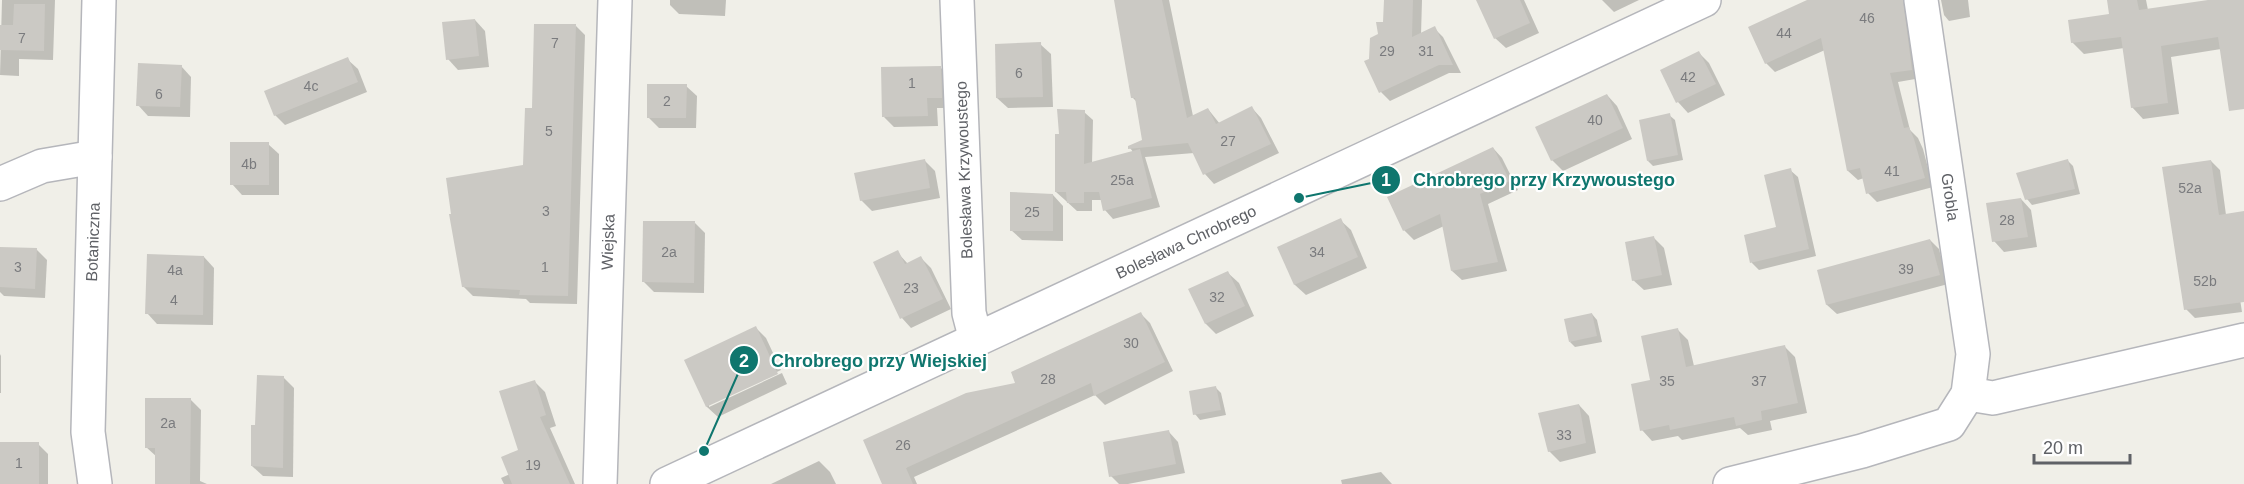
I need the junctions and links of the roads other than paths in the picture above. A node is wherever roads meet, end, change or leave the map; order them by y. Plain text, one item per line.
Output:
1 (99, 0) edge
2 (615, 0) edge
3 (957, 0) edge
4 (1704, 0) edge
5 (1921, 0) edge
6 (96, 157) junction
7 (0, 184) edge
8 (976, 340) junction
9 (2244, 340) edge
10 (1968, 394) junction
11 (95, 484) edge
12 (600, 484) edge
13 (667, 484) edge
14 (1730, 484) edge

1 - 6 street, Botaniczna
2 - 12 street, Wiejska
3 - 8 street, Bolesława Krzywoustego
4 - 8 street, Bolesława Chrobrego
5 - 10 street, Grobla
6 - 7 street
6 - 11 street, Botaniczna
8 - 13 street, Bolesława Chrobrego
9 - 10 street
10 - 14 street, Grobla

